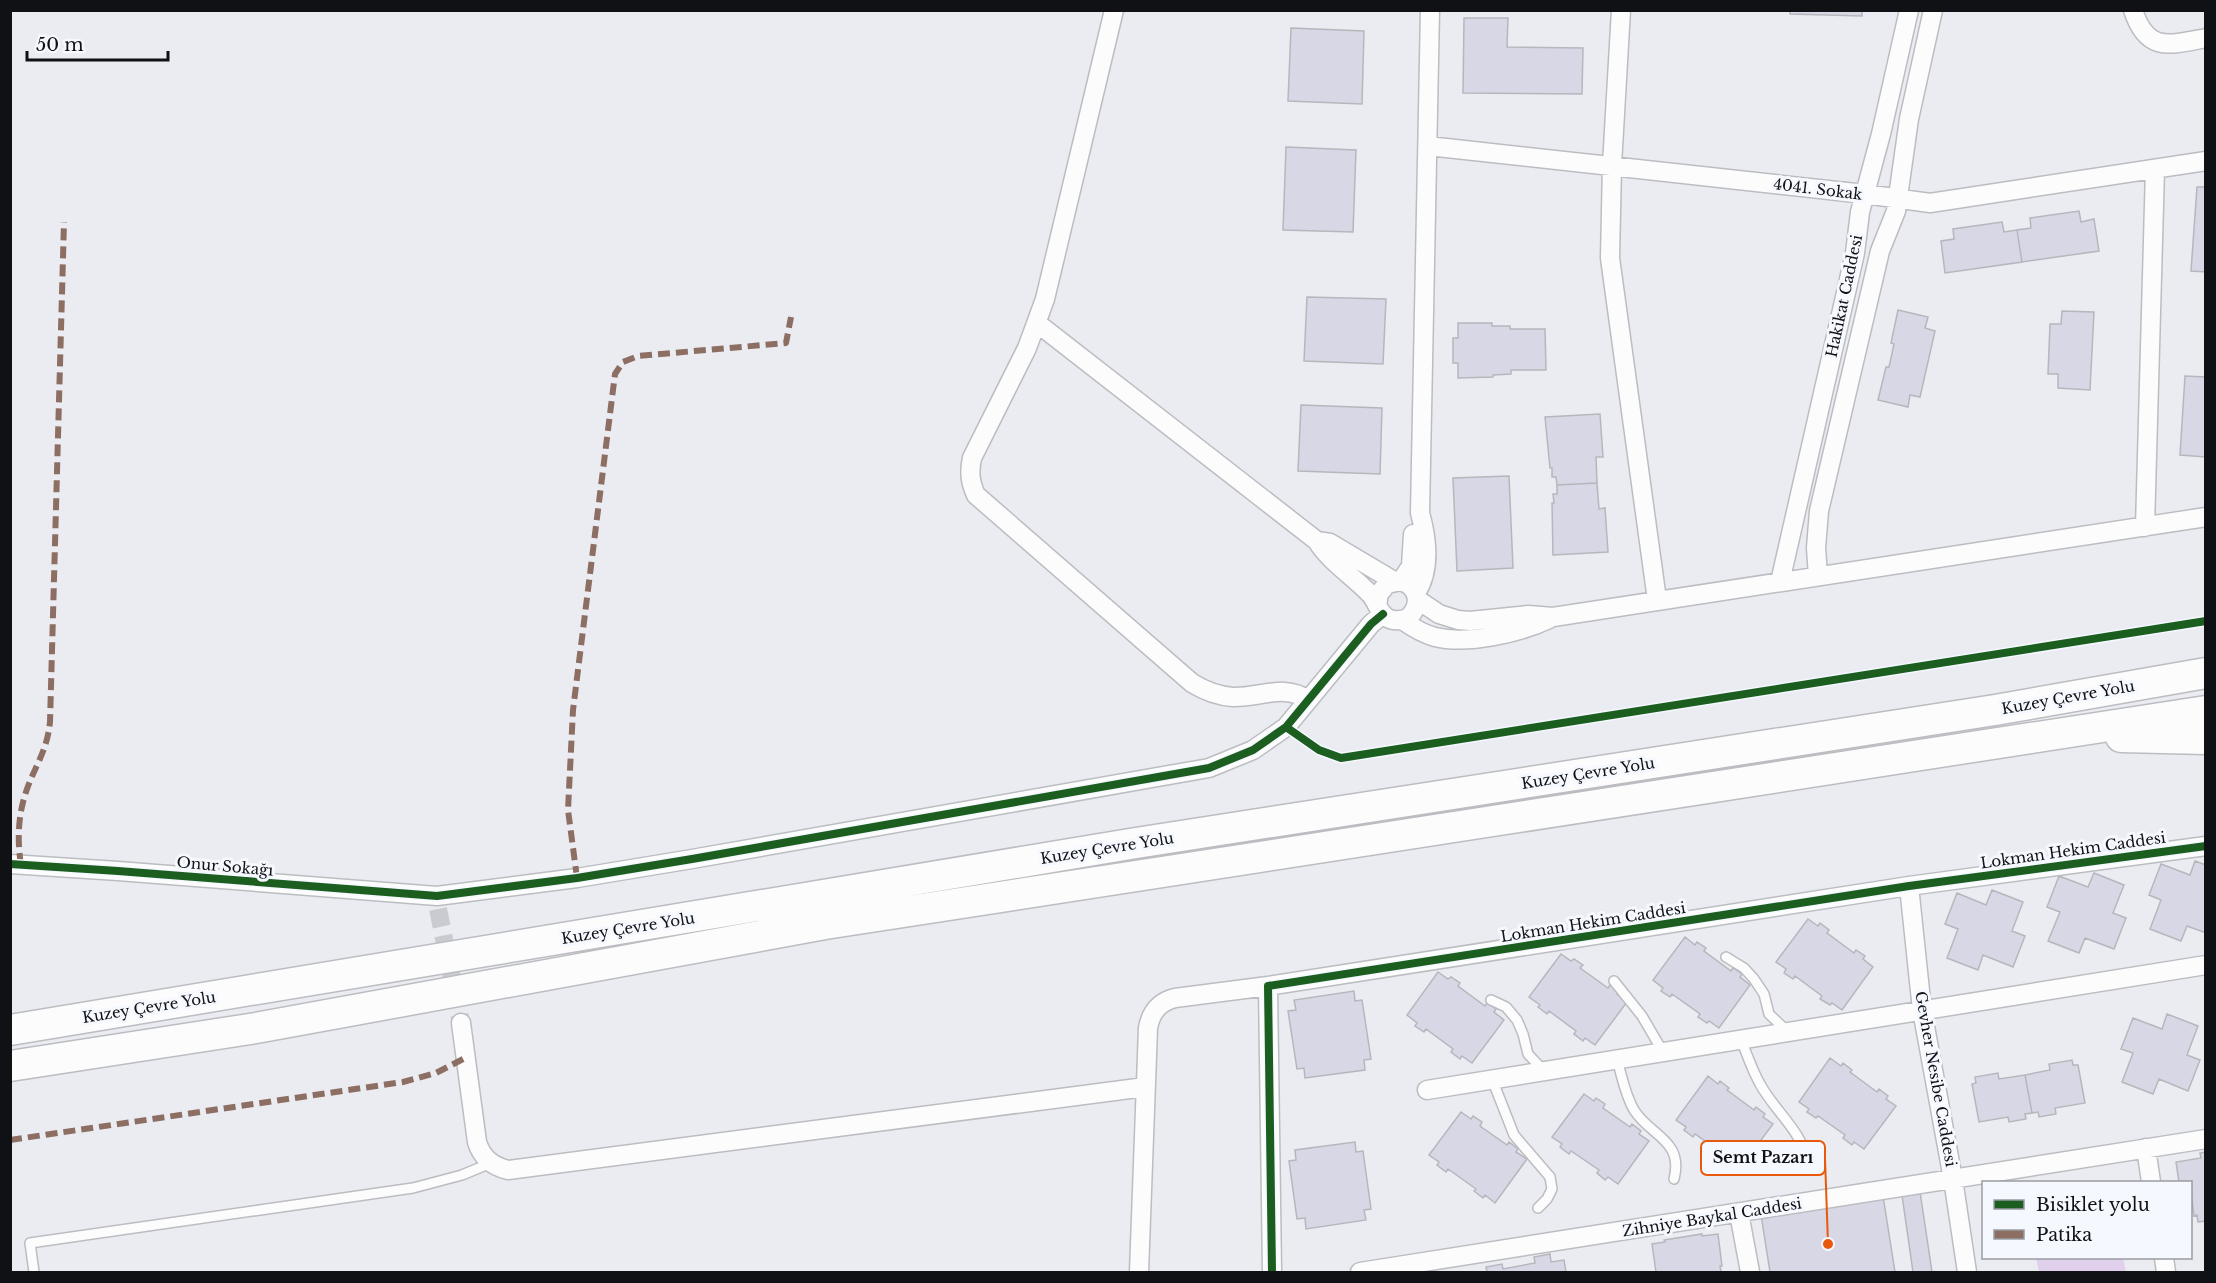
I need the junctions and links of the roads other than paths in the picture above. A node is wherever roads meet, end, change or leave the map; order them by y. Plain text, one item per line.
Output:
1 (1114, 10) edge
2 (1430, 10) edge
3 (1621, 10) edge
4 (1909, 10) edge
5 (1933, 10) edge
6 (2133, 10) edge
7 (2205, 38) edge
8 (1428, 146) junction
9 (2205, 161) edge
10 (1612, 165) junction
11 (2155, 170) junction
12 (1865, 194) junction
13 (1899, 199) junction
14 (1037, 323) junction
15 (1420, 513) junction
16 (2205, 517) edge
17 (2145, 527) junction
18 (1317, 541) junction
19 (1818, 576) junction
20 (1397, 581) junction
21 (1780, 582) junction
22 (1417, 597) junction
23 (1657, 600) junction
24 (1380, 608) junction
25 (1553, 617) junction
26 (1402, 620) junction
27 (2202, 673) edge
28 (1308, 700) junction
29 (2205, 711) edge
30 (2061, 733) junction
31 (2205, 739) edge
32 (2205, 846) edge
33 (10, 864) edge
34 (1909, 886) junction
35 (1726, 957) dead end
36 (2205, 965) edge
37 (1614, 981) dead end
38 (1268, 986) junction
39 (1491, 1000) dead end
40 (1922, 1010) junction
41 (461, 1023) tunnel mouth
42 (10, 1030) edge
43 (1788, 1032) junction
44 (1741, 1040) junction
45 (1663, 1052) junction
46 (1617, 1060) junction
47 (10, 1066) edge
48 (1544, 1071) junction
49 (1492, 1080) junction
50 (1145, 1087) junction
51 (1427, 1090) dead end
52 (2205, 1139) edge
53 (2146, 1148) junction
54 (1808, 1161) dead end
55 (491, 1163) junction
56 (1674, 1179) dead end
57 (1953, 1179) junction
58 (2151, 1181) edge
59 (1539, 1208) dead end
60 (1739, 1213) junction
61 (34, 1272) edge
62 (1139, 1272) edge
63 (1272, 1272) edge
64 (1360, 1272) edge
65 (1750, 1272) edge
66 (1967, 1272) edge

1 - 14 street
2 - 8 street
3 - 10 street
4 - 12 street, Hakikat Caddesi
5 - 13 street, Hakikat Caddesi
6 - 7 street
8 - 10 street, 4041. Sokak
8 - 15 street
9 - 11 street, 4041. Sokak
10 - 12 street, 4041. Sokak
10 - 23 street
11 - 13 street, 4041. Sokak
11 - 17 street
12 - 13 street, 4041. Sokak
12 - 21 street, Hakikat Caddesi
13 - 19 street, Hakikat Caddesi
14 - 18 street
14 - 28 street
15 - 20 street
15 - 22 street
16 - 17 street
17 - 19 street
18 - 20 street
18 - 24 street
19 - 21 street
20 - 22 street
20 - 24 street
21 - 23 street
22 - 25 street
22 - 26 street
23 - 25 street
24 - 26 street
24 - 28 street, Onur Sokağı
25 - 26 street
27 - 42 highway, Kuzey Çevre Yolu
28 - 33 street, Onur Sokağı
29 - 30 highway, Kuzey Çevre Yolu
30 - 31 highway
30 - 47 highway, Kuzey Çevre Yolu
32 - 34 street, Lokman Hekim Caddesi
34 - 38 street, Lokman Hekim Caddesi
34 - 40 street, Gevher Nesibe Caddesi
35 - 43 lane
36 - 40 street
37 - 45 lane
38 - 50 street, Lokman Hekim Caddesi
38 - 63 street
39 - 48 lane
40 - 43 street
40 - 57 street, Gevher Nesibe Caddesi
41 - 55 street
43 - 44 street
44 - 45 street
44 - 54 lane
45 - 46 street
46 - 48 street
46 - 56 lane
48 - 49 street
49 - 51 street
49 - 59 lane
50 - 55 street
50 - 62 street, Lokman Hekim Caddesi
52 - 53 street, Zihniye Baykal Caddesi
53 - 57 street, Zihniye Baykal Caddesi
53 - 58 street
55 - 61 lane
57 - 60 street, Zihniye Baykal Caddesi
57 - 66 street, Gevher Nesibe Caddesi
60 - 64 street, Zihniye Baykal Caddesi
60 - 65 street

